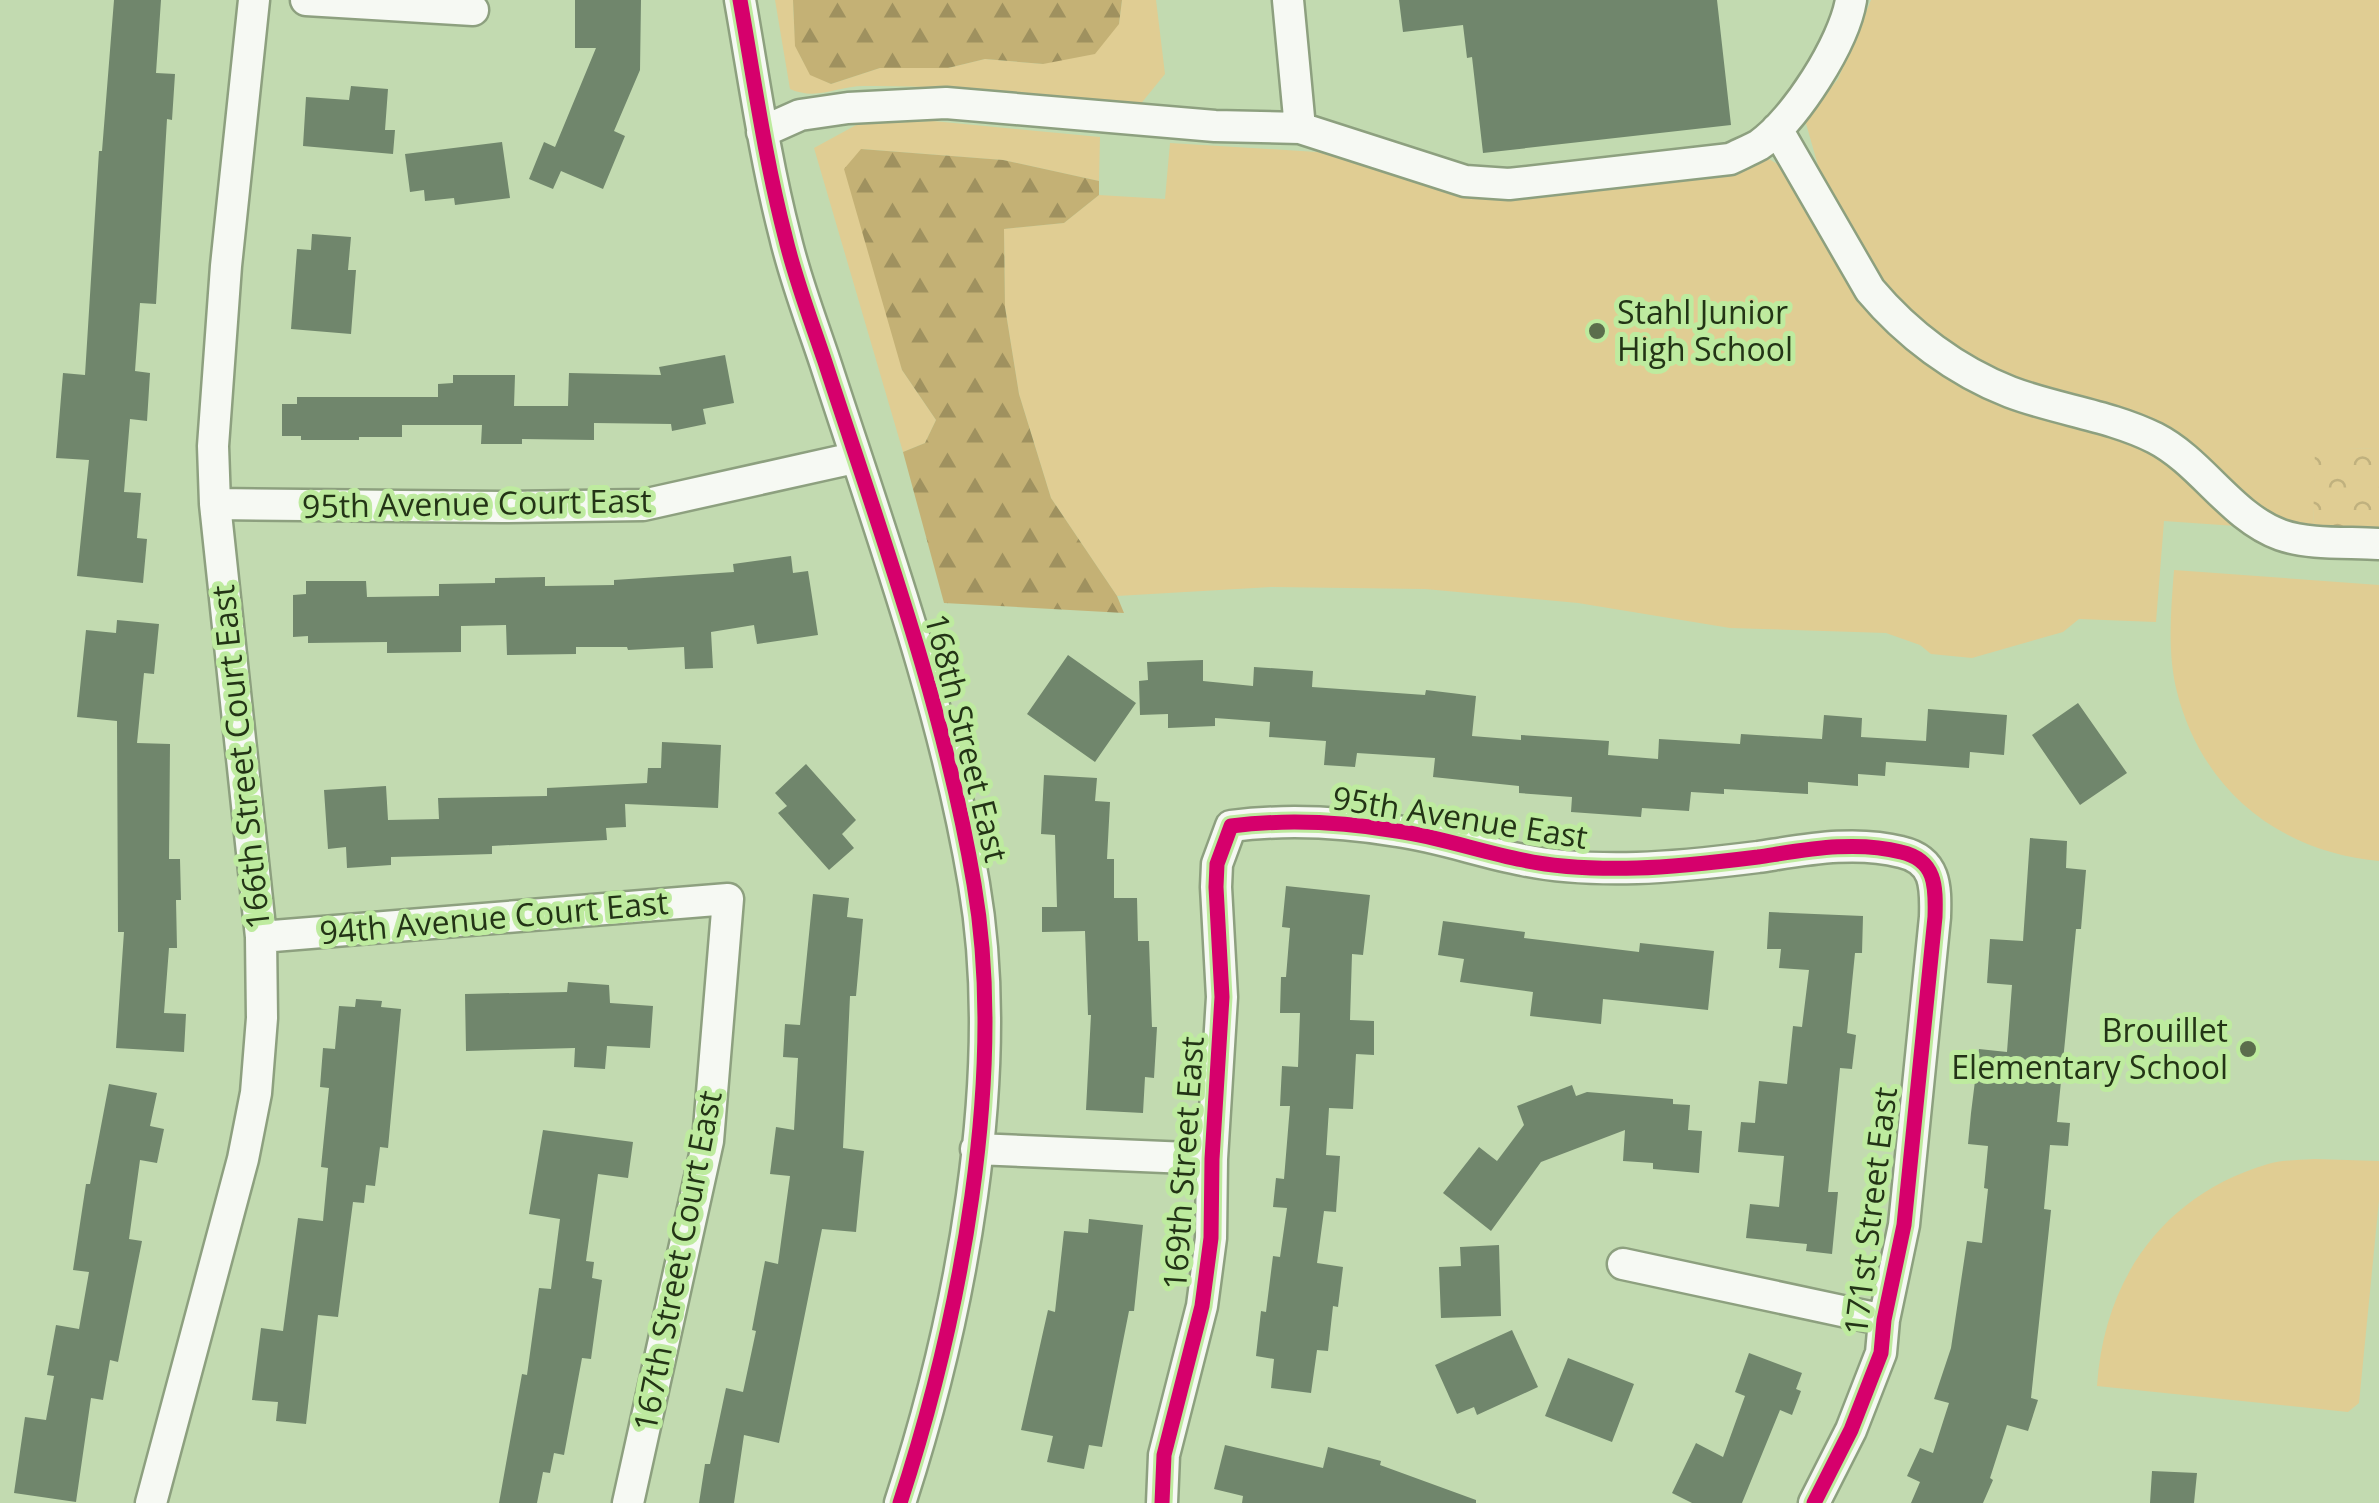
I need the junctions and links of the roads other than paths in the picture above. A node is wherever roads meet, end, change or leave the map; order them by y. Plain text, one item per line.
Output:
1 (254, 0) edge
2 (306, 0) edge
3 (740, 0) edge
4 (1288, 0) edge
5 (1851, 0) edge
6 (472, 10) dead end
7 (1300, 128) junction
8 (1777, 129) junction
9 (762, 132) junction
10 (854, 458) junction
11 (215, 504) junction
12 (2379, 544) edge
13 (1231, 826) joint
14 (1919, 858) joint
15 (728, 899) joint
16 (261, 937) junction
17 (976, 1149) junction
18 (1212, 1159) junction
19 (1623, 1264) dead end
20 (1884, 1320) junction
21 (152, 1503) edge
22 (628, 1503) edge
23 (900, 1503) edge
24 (1162, 1503) edge
25 (1814, 1503) edge

1 - 11 street, 166th Street Court East
2 - 6 street
3 - 9 street, 168th Street East
4 - 7 street
5 - 8 street
7 - 8 street
7 - 9 street
8 - 12 street
9 - 10 street, 168th Street East
10 - 11 street, 95th Avenue Court East
10 - 17 street, 168th Street East
11 - 16 street, 166th Street Court East
13 - 14 street, 95th Avenue East
13 - 18 street, 169th Street East
14 - 20 street, 171st Street East
15 - 16 street, 94th Avenue Court East
15 - 22 street, 167th Street Court East
16 - 21 street, 166th Street Court East
17 - 18 street
17 - 23 street, 168th Street East
18 - 24 street, 169th Street East
19 - 20 street
20 - 25 street, 171st Street East

